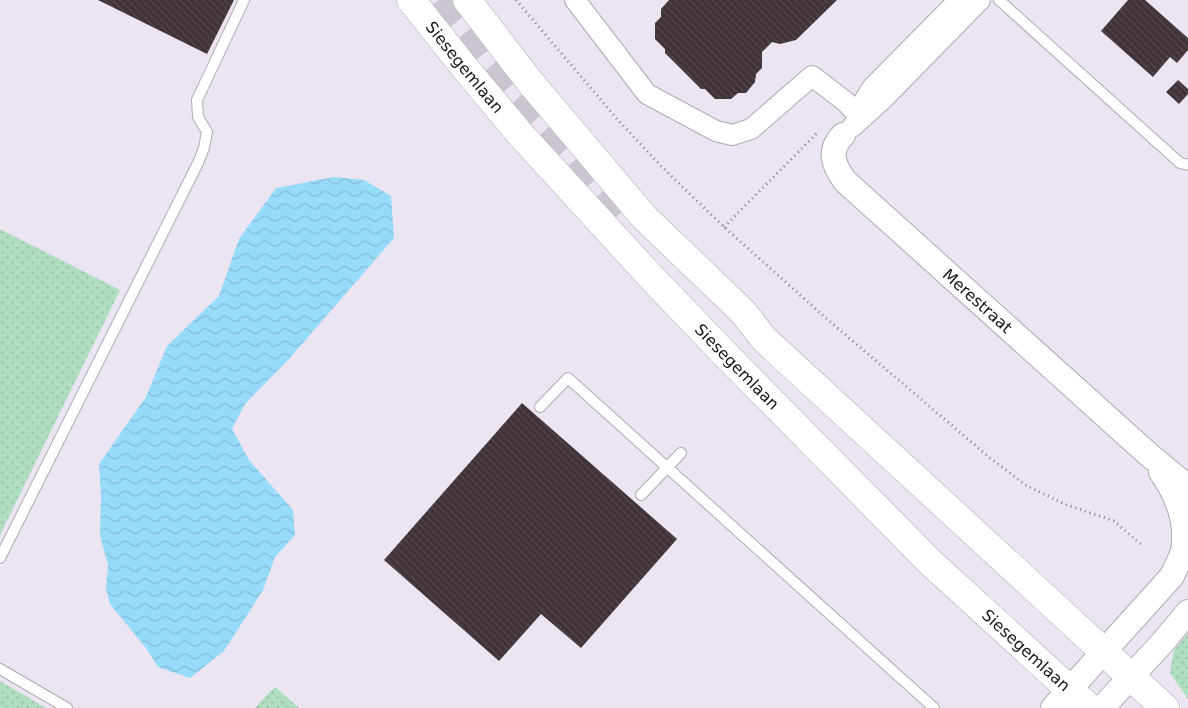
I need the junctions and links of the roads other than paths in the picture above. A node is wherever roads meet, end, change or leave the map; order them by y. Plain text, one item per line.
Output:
1 (244, 0) edge
2 (411, 0) edge
3 (467, 0) edge
4 (575, 0) edge
5 (959, 0) edge
6 (980, 0) edge
7 (1000, 0) edge
8 (859, 116) junction
9 (843, 135) joint
10 (1188, 165) edge
11 (540, 407) dead end
12 (681, 453) dead end
13 (1148, 454) junction
14 (667, 467) junction
15 (1188, 487) edge
16 (640, 495) dead end
17 (0, 558) edge
18 (1188, 612) edge
19 (1104, 650) junction
20 (0, 669) edge
21 (1131, 676) junction
22 (1061, 699) edge
23 (67, 708) edge
24 (934, 708) edge
25 (1090, 708) edge
26 (1102, 708) edge
27 (1165, 708) edge

1 - 17 lane
2 - 22 highway, Siesegemlaan
3 - 19 highway
4 - 8 street
5 - 8 street, Merestraat
6 - 8 street, Merestraat
7 - 10 lane
8 - 9 street, Merestraat
9 - 13 street, Merestraat
11 - 14 lane
12 - 14 lane
13 - 15 street, Merestraat
13 - 19 street, Merestraat
14 - 16 lane
14 - 24 lane
18 - 21 street
19 - 21 highway
19 - 22 street, Merestraat
20 - 23 lane
21 - 26 street
21 - 27 highway
22 - 25 highway, Siesegemlaan

